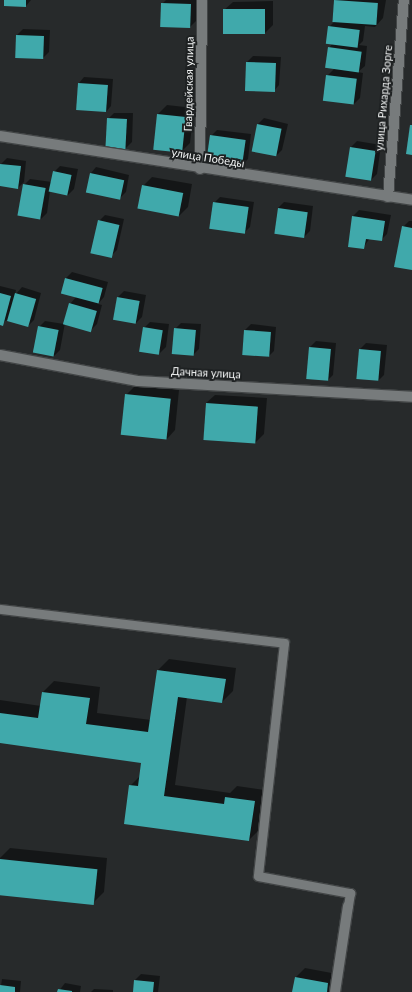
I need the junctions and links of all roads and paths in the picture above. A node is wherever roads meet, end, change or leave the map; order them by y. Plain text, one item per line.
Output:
1 (202, 0) edge
2 (404, 0) edge
3 (0, 136) edge
4 (200, 169) junction
5 (388, 197) junction
6 (412, 200) edge
7 (0, 355) edge
8 (412, 397) edge
9 (0, 609) edge
10 (348, 906) joint
11 (335, 992) edge

1 - 4 street, Гвардейская улица
2 - 5 street, улица Рихарда Зорге
3 - 4 street, улица Победы
4 - 5 street, улица Победы
5 - 6 street, улица Победы
7 - 8 street, Дачная улица
9 - 10 lane
10 - 11 street

